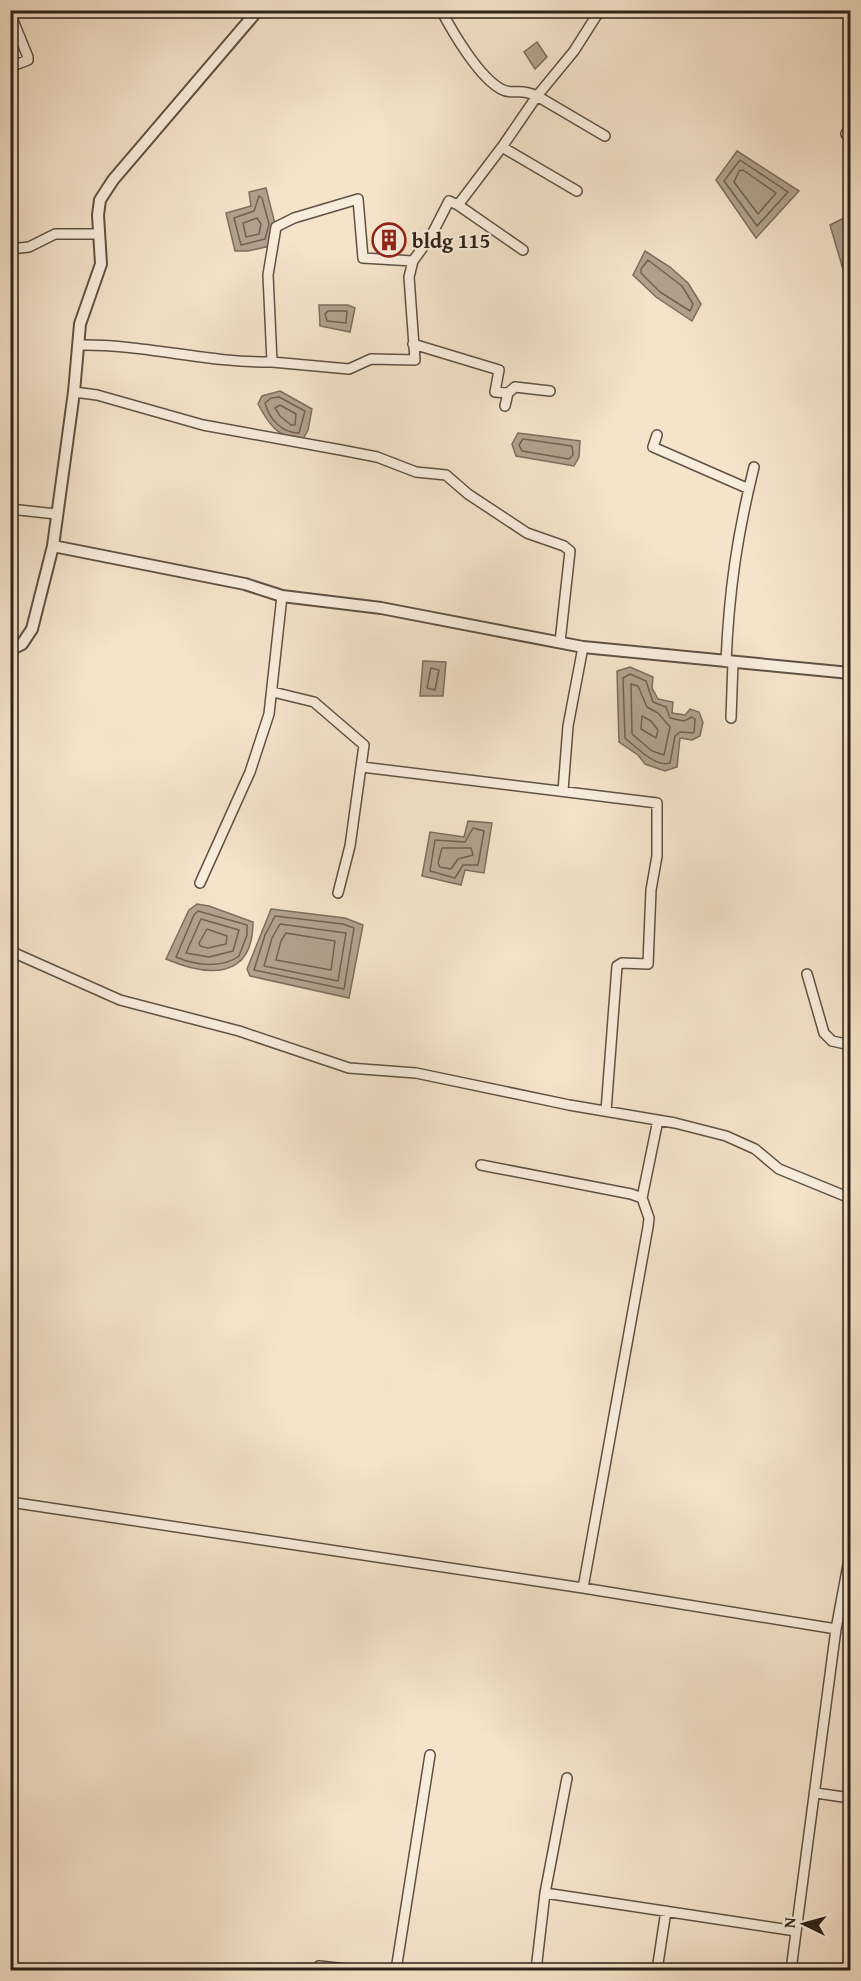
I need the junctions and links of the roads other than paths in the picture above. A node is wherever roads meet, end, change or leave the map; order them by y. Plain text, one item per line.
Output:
1 (258, 10) edge
2 (441, 10) edge
3 (600, 10) edge
4 (10, 14) edge
5 (10, 67) edge
6 (537, 96) junction
7 (605, 136) dead end
8 (502, 147) junction
9 (577, 192) dead end
10 (458, 205) junction
11 (99, 234) junction
12 (10, 249) edge
13 (523, 250) dead end
14 (413, 261) junction
15 (413, 344) junction
16 (79, 345) junction
17 (272, 362) junction
18 (550, 391) dead end
19 (74, 392) junction
20 (508, 393) junction
21 (505, 406) dead end
22 (657, 435) dead end
23 (754, 467) dead end
24 (749, 489) junction
25 (10, 509) edge
26 (56, 514) junction
27 (52, 546) junction
28 (282, 596) junction
29 (560, 642) junction
30 (583, 647) junction
31 (10, 650) edge
32 (730, 662) junction
33 (850, 673) edge
34 (273, 692) junction
35 (731, 718) dead end
36 (362, 767) junction
37 (563, 791) junction
38 (200, 883) dead end
39 (338, 892) dead end
40 (10, 951) edge
41 (807, 974) dead end
42 (850, 1046) edge
43 (606, 1111) junction
44 (658, 1120) junction
45 (481, 1165) dead end
46 (642, 1198) junction
47 (850, 1198) edge
48 (10, 1502) edge
49 (850, 1554) edge
50 (583, 1588) junction
51 (836, 1629) junction
52 (430, 1755) dead end
53 (567, 1778) dead end
54 (816, 1793) junction
55 (850, 1798) edge
56 (545, 1893) junction
57 (666, 1911) junction
58 (795, 1931) junction
59 (318, 1971) edge
60 (356, 1971) edge
61 (396, 1971) edge
62 (536, 1971) edge
63 (657, 1971) edge
64 (790, 1971) edge

1 - 11 street
2 - 6 street
3 - 6 street
4 - 5 street
6 - 7 street
6 - 8 street
8 - 9 street
8 - 10 street
10 - 13 street
10 - 14 street
11 - 12 street
11 - 16 street
14 - 15 street
14 - 17 street
15 - 17 street
15 - 20 street
16 - 17 street
16 - 19 street
18 - 20 street
19 - 26 street
19 - 29 street
20 - 21 street
22 - 24 street
23 - 24 street
24 - 32 street
25 - 26 street
26 - 27 street
27 - 28 street
27 - 31 street
28 - 29 street
28 - 34 street
29 - 30 street
30 - 32 street
30 - 37 street
32 - 33 street
32 - 35 street
34 - 36 street
34 - 38 street
36 - 37 street
36 - 39 street
37 - 43 street
40 - 43 street
41 - 42 street
43 - 44 street
44 - 46 street
44 - 47 street
45 - 46 street
46 - 50 street
48 - 50 street
49 - 51 street
50 - 51 street
51 - 54 street
52 - 61 street
53 - 56 street
54 - 55 street
54 - 58 street
56 - 57 street
56 - 62 street
57 - 58 street
57 - 63 street
58 - 64 street
59 - 60 street

